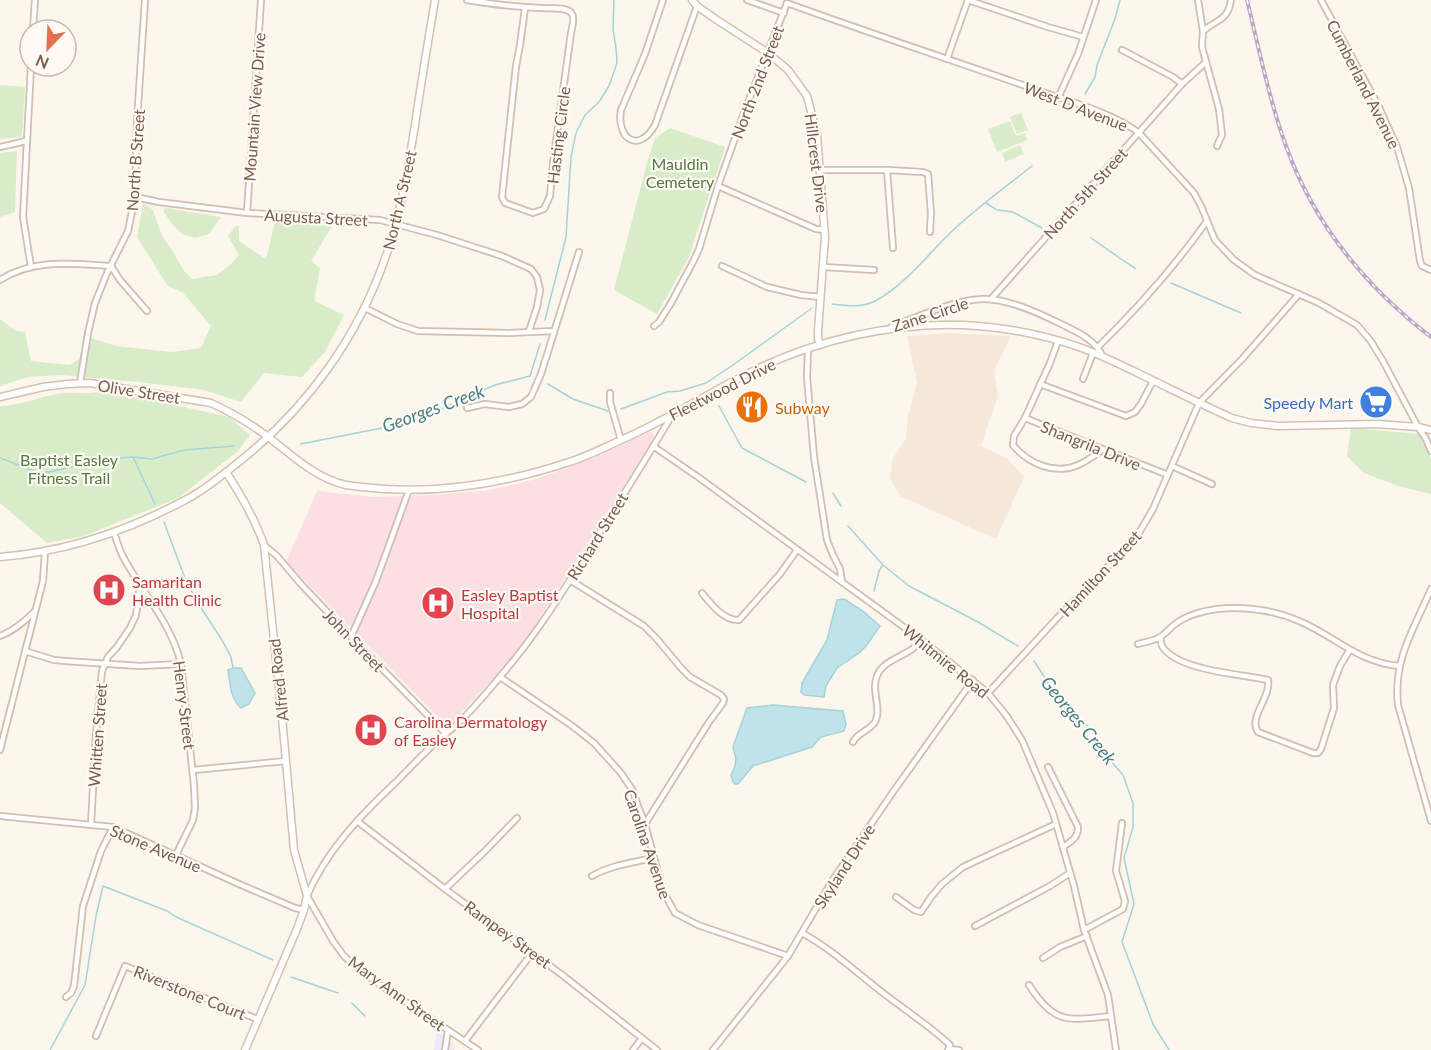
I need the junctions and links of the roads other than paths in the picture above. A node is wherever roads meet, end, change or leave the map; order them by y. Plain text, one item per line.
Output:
1 (35, 0) edge
2 (145, 0) edge
3 (261, 0) edge
4 (435, 0) edge
5 (467, 0) edge
6 (663, 0) edge
7 (692, 0) edge
8 (747, 0) edge
9 (968, 0) edge
10 (1096, 0) edge
11 (1198, 0) edge
12 (1231, 0) edge
13 (1321, 0) edge
14 (788, 1) edge
15 (698, 6) junction
16 (525, 8) junction
17 (784, 13) junction
18 (34, 18) edge
19 (1203, 31) junction
20 (1083, 37) junction
21 (1122, 50) dead end
22 (768, 53) junction
23 (947, 59) junction
24 (1206, 62) junction
25 (30, 78) edge
26 (1182, 84) junction
27 (1058, 98) junction
28 (1139, 133) junction
29 (26, 141) junction
30 (1217, 146) dead end
31 (0, 147) edge
32 (820, 170) junction
33 (887, 170) junction
34 (718, 186) junction
35 (135, 197) junction
36 (247, 213) junction
37 (1207, 221) junction
38 (396, 224) junction
39 (825, 230) junction
40 (930, 232) dead end
41 (893, 248) dead end
42 (579, 252) dead end
43 (111, 266) junction
44 (722, 266) dead end
45 (31, 267) junction
46 (824, 267) junction
47 (874, 270) dead end
48 (1431, 270) edge
49 (0, 280) edge
50 (1299, 294) junction
51 (821, 297) junction
52 (991, 299) junction
53 (365, 308) junction
54 (147, 311) dead end
55 (654, 326) dead end
56 (884, 329) junction
57 (554, 331) junction
58 (529, 332) junction
59 (1058, 341) junction
60 (820, 345) junction
61 (1098, 347) junction
62 (808, 349) junction
63 (1093, 353) junction
64 (1103, 357) junction
65 (1083, 379) dead end
66 (1153, 381) junction
67 (80, 383) junction
68 (1040, 384) junction
69 (610, 393) dead end
70 (0, 397) edge
71 (1200, 403) junction
72 (467, 408) dead end
73 (671, 416) junction
74 (1025, 418) junction
75 (1418, 427) junction
76 (1431, 430) edge
77 (268, 437) junction
78 (621, 440) junction
79 (653, 446) junction
80 (1102, 450) junction
81 (1431, 451) edge
82 (1172, 466) junction
83 (226, 472) junction
84 (1168, 475) junction
85 (1212, 484) dead end
86 (409, 490) junction
87 (114, 532) junction
88 (264, 545) junction
89 (797, 550) junction
90 (45, 551) junction
91 (0, 557) edge
92 (570, 580) junction
93 (842, 582) junction
94 (140, 585) junction
95 (1431, 589) edge
96 (702, 593) dead end
97 (34, 612) junction
98 (0, 636) edge
99 (351, 637) junction
100 (1160, 637) junction
101 (922, 640) junction
102 (1138, 644) dead end
103 (25, 651) junction
104 (1349, 651) junction
105 (104, 663) junction
106 (181, 664) junction
107 (1398, 666) junction
108 (500, 677) junction
109 (973, 680) junction
110 (988, 693) junction
111 (446, 734) junction
112 (852, 742) dead end
113 (0, 750) edge
114 (286, 761) junction
115 (1047, 767) dead end
116 (193, 770) junction
117 (0, 816) edge
118 (518, 818) dead end
119 (357, 821) junction
120 (1431, 821) edge
121 (1122, 823) dead end
122 (91, 824) junction
123 (645, 824) junction
124 (1056, 824) junction
125 (113, 827) junction
126 (1063, 847) junction
127 (176, 855) junction
128 (653, 858) junction
129 (1070, 873) junction
130 (592, 876) dead end
131 (445, 889) junction
132 (307, 896) junction
133 (896, 897) dead end
134 (304, 910) junction
135 (975, 926) dead end
136 (1084, 930) junction
137 (802, 933) junction
138 (1087, 936) junction
139 (532, 953) junction
140 (788, 956) junction
141 (1043, 958) dead end
142 (1029, 986) dead end
143 (66, 997) dead end
144 (1111, 1016) junction
145 (257, 1019) junction
146 (448, 1030) junction
147 (96, 1036) dead end
148 (642, 1038) junction
149 (465, 1041) junction
150 (948, 1049) edge
151 (245, 1050) edge
152 (445, 1050) edge
153 (478, 1050) edge
154 (633, 1050) edge
155 (657, 1050) edge
156 (713, 1050) edge
157 (959, 1050) edge
158 (1116, 1050) edge

1 - 18 street
2 - 35 street, North B Street
3 - 36 street, Mountain View Drive
4 - 38 street, North A Street
5 - 16 street, Hasting Circle
6 - 15 street
7 - 15 street, Hillcrest Drive
8 - 17 street
9 - 20 street
9 - 23 street
10 - 20 street
11 - 19 street
12 - 19 street
13 - 48 street, Cumberland Avenue
14 - 17 street, North 2nd Street
14 - 23 street, West D Avenue
15 - 22 street, Hillcrest Drive
16 - 16 street, Hasting Circle
17 - 22 street, North 2nd Street
19 - 24 street
20 - 27 street
21 - 26 street
22 - 32 street, Hillcrest Drive
22 - 34 street, North 2nd Street
23 - 27 street, West D Avenue
24 - 26 street, North 5th Street
24 - 30 street
25 - 29 street
26 - 28 street, North 5th Street
27 - 28 street, West D Avenue
28 - 37 street, West D Avenue
28 - 52 street, North 5th Street
29 - 31 street
29 - 45 street
32 - 33 street
32 - 39 street, Hillcrest Drive
33 - 40 street
33 - 41 street
34 - 39 street
34 - 55 street, North 2nd Street
35 - 36 street, Augusta Street
35 - 43 street, North B Street
36 - 38 street, Augusta Street
37 - 50 street, West D Avenue
37 - 61 street
38 - 53 street, North A Street
38 - 58 street, Augusta Street
39 - 46 street, Hillcrest Drive
42 - 57 street
43 - 45 street
43 - 54 street
43 - 67 street, North B Street
44 - 51 street
45 - 49 street
46 - 47 street
46 - 51 street, Hillcrest Drive
50 - 71 street, Hamilton Street
50 - 75 street, West D Avenue
51 - 60 street, Hillcrest Drive
52 - 56 street, Zane Circle
52 - 61 street, Zane Circle
53 - 58 street
53 - 77 street, North A Street
56 - 59 street, Fleetwood Drive
56 - 60 street, Fleetwood Drive
57 - 58 street
57 - 72 street
59 - 63 street, Fleetwood Drive
59 - 68 street, Shangrila Drive
60 - 62 street, Fleetwood Drive
61 - 64 street
62 - 73 street, Fleetwood Drive
62 - 93 street
63 - 64 street, Fleetwood Drive
63 - 65 street
64 - 66 street, Fleetwood Drive
66 - 68 street
66 - 71 street, Fleetwood Drive
67 - 70 street, Olive Street
67 - 77 street, Olive Street
68 - 74 street, Shangrila Drive
69 - 78 street
71 - 75 street, Fleetwood Drive
71 - 82 street, Hamilton Street
73 - 78 street, Fleetwood Drive
73 - 79 street, Richard Street
74 - 80 street, Shangrila Drive
74 - 80 street
75 - 76 street, Fleetwood Drive
75 - 81 street, West D Avenue
77 - 83 street, North A Street
77 - 86 street, Fleetwood Drive
78 - 86 street, Fleetwood Drive
79 - 89 street, Whitmire Road
79 - 92 street, Richard Street
80 - 84 street, Shangrila Drive
82 - 84 street, Hamilton Street
82 - 85 street
83 - 87 street, North A Street
83 - 88 street, Alfred Road
84 - 110 street, Hamilton Street
86 - 99 street
87 - 90 street, North A Street
87 - 94 street, Henry Street
88 - 99 street, John Street
88 - 114 street, Alfred Road
89 - 93 street, Whitmire Road
89 - 96 street
90 - 91 street, North A Street
90 - 97 street
92 - 108 street, Richard Street
92 - 123 street
93 - 101 street, Whitmire Road
94 - 105 street, Whitten Street
94 - 106 street, Henry Street
95 - 107 street
97 - 98 street
97 - 103 street
99 - 111 street, John Street
100 - 102 street
100 - 104 street
100 - 104 street
101 - 109 street, Whitmire Road
101 - 112 street
103 - 105 street
103 - 113 street
104 - 107 street
105 - 106 street
105 - 122 street, Whitten Street
106 - 116 street, Henry Street
107 - 120 street
108 - 111 street, Richard Street
108 - 123 street, Carolina Avenue
109 - 110 street, Whitmire Road
109 - 137 street, Skyland Drive
110 - 124 street, Whitmire Road
111 - 119 street, Richard Street
114 - 116 street
114 - 132 street, Alfred Road
115 - 126 street
116 - 127 street, Henry Street
117 - 122 street, Stone Avenue
118 - 131 street
119 - 131 street, Rampey Street
119 - 132 street, Richard Street
121 - 136 street
122 - 125 street, Stone Avenue
123 - 128 street, Carolina Avenue
124 - 126 street, Whitmire Road
124 - 133 street
125 - 127 street, Stone Avenue
125 - 143 street
126 - 129 street, Whitmire Road
127 - 134 street, Stone Avenue
128 - 130 street
128 - 140 street, Carolina Avenue
129 - 135 street
129 - 136 street, Whitmire Road
131 - 139 street, Rampey Street
132 - 134 street
132 - 146 street, Mary Ann Street
134 - 145 street
136 - 138 street, Whitmire Road
137 - 140 street, Skyland Drive
137 - 150 street
138 - 141 street
138 - 144 street, Whitmire Road
139 - 148 street, Rampey Street
139 - 149 street
140 - 156 street, Skyland Drive
142 - 144 street
144 - 158 street, Whitmire Road
145 - 147 street, Riverstone Court
145 - 151 street
146 - 149 street, Mary Ann Street
146 - 152 street
148 - 154 street
148 - 155 street, Rampey Street
149 - 153 street, Mary Ann Street
150 - 157 street

